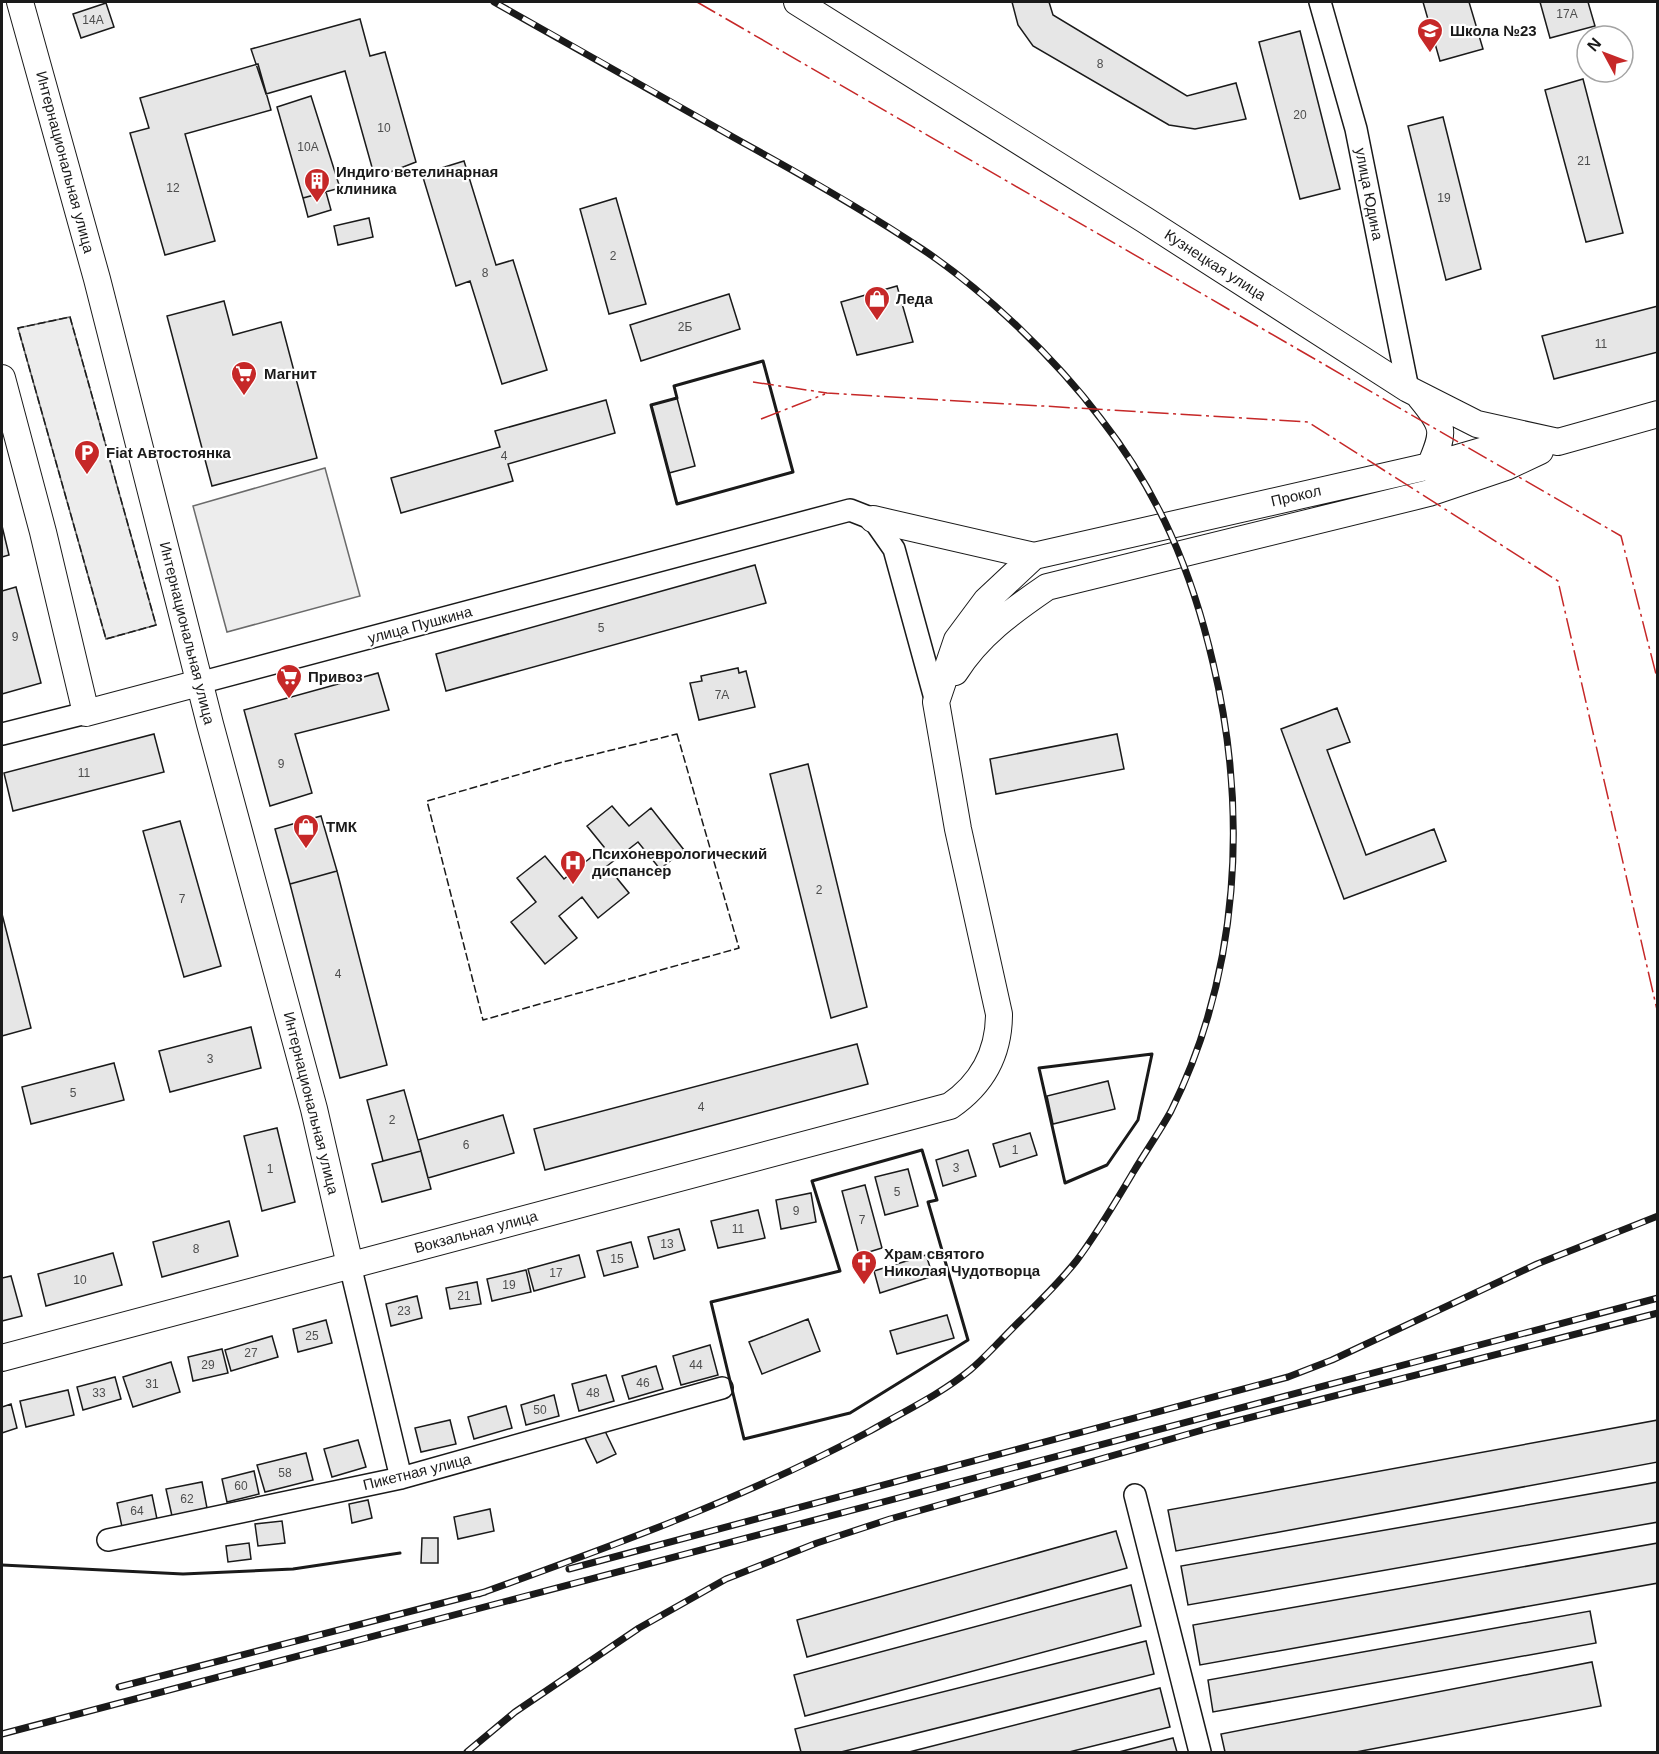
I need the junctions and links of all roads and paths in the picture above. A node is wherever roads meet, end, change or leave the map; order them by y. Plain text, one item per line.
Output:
1 (21, 2) edge
2 (797, 2) edge
3 (1320, 2) edge
4 (2, 378) edge
5 (1413, 392) junction
6 (1658, 414) edge
7 (1558, 442) junction
8 (1430, 466) junction
9 (873, 519) junction
10 (1034, 556) junction
11 (199, 683) junction
12 (936, 702) junction
13 (86, 713) junction
14 (2, 734) edge
15 (350, 1265) junction
16 (2, 1358) edge
17 (722, 1388) dead end
18 (401, 1478) junction
19 (1135, 1495) dead end
20 (108, 1540) dead end
21 (1200, 1752) edge

1 - 11 main road, Интернациональная улица
2 - 5 main road, Кузнецкая улица
3 - 5 street, улица Юдина
4 - 13 main road
5 - 7 main road, Кузнецкая улица
5 - 8 main road
6 - 7 main road, Кузнецкая улица
7 - 8 main road, Прокол
7 - 12 main road
8 - 10 main road, Прокол
9 - 10 main road
9 - 11 street, улица Пушкина
9 - 12 street
10 - 12 main road
11 - 13 main road, улица Пушкина
11 - 15 main road, Интернациональная улица
12 - 15 main road, Вокзальная улица
13 - 14 street, улица Пушкина
15 - 16 main road, Вокзальная улица
15 - 18 street
17 - 18 street, Пикетная улица
18 - 20 street, Пикетная улица
19 - 21 street

